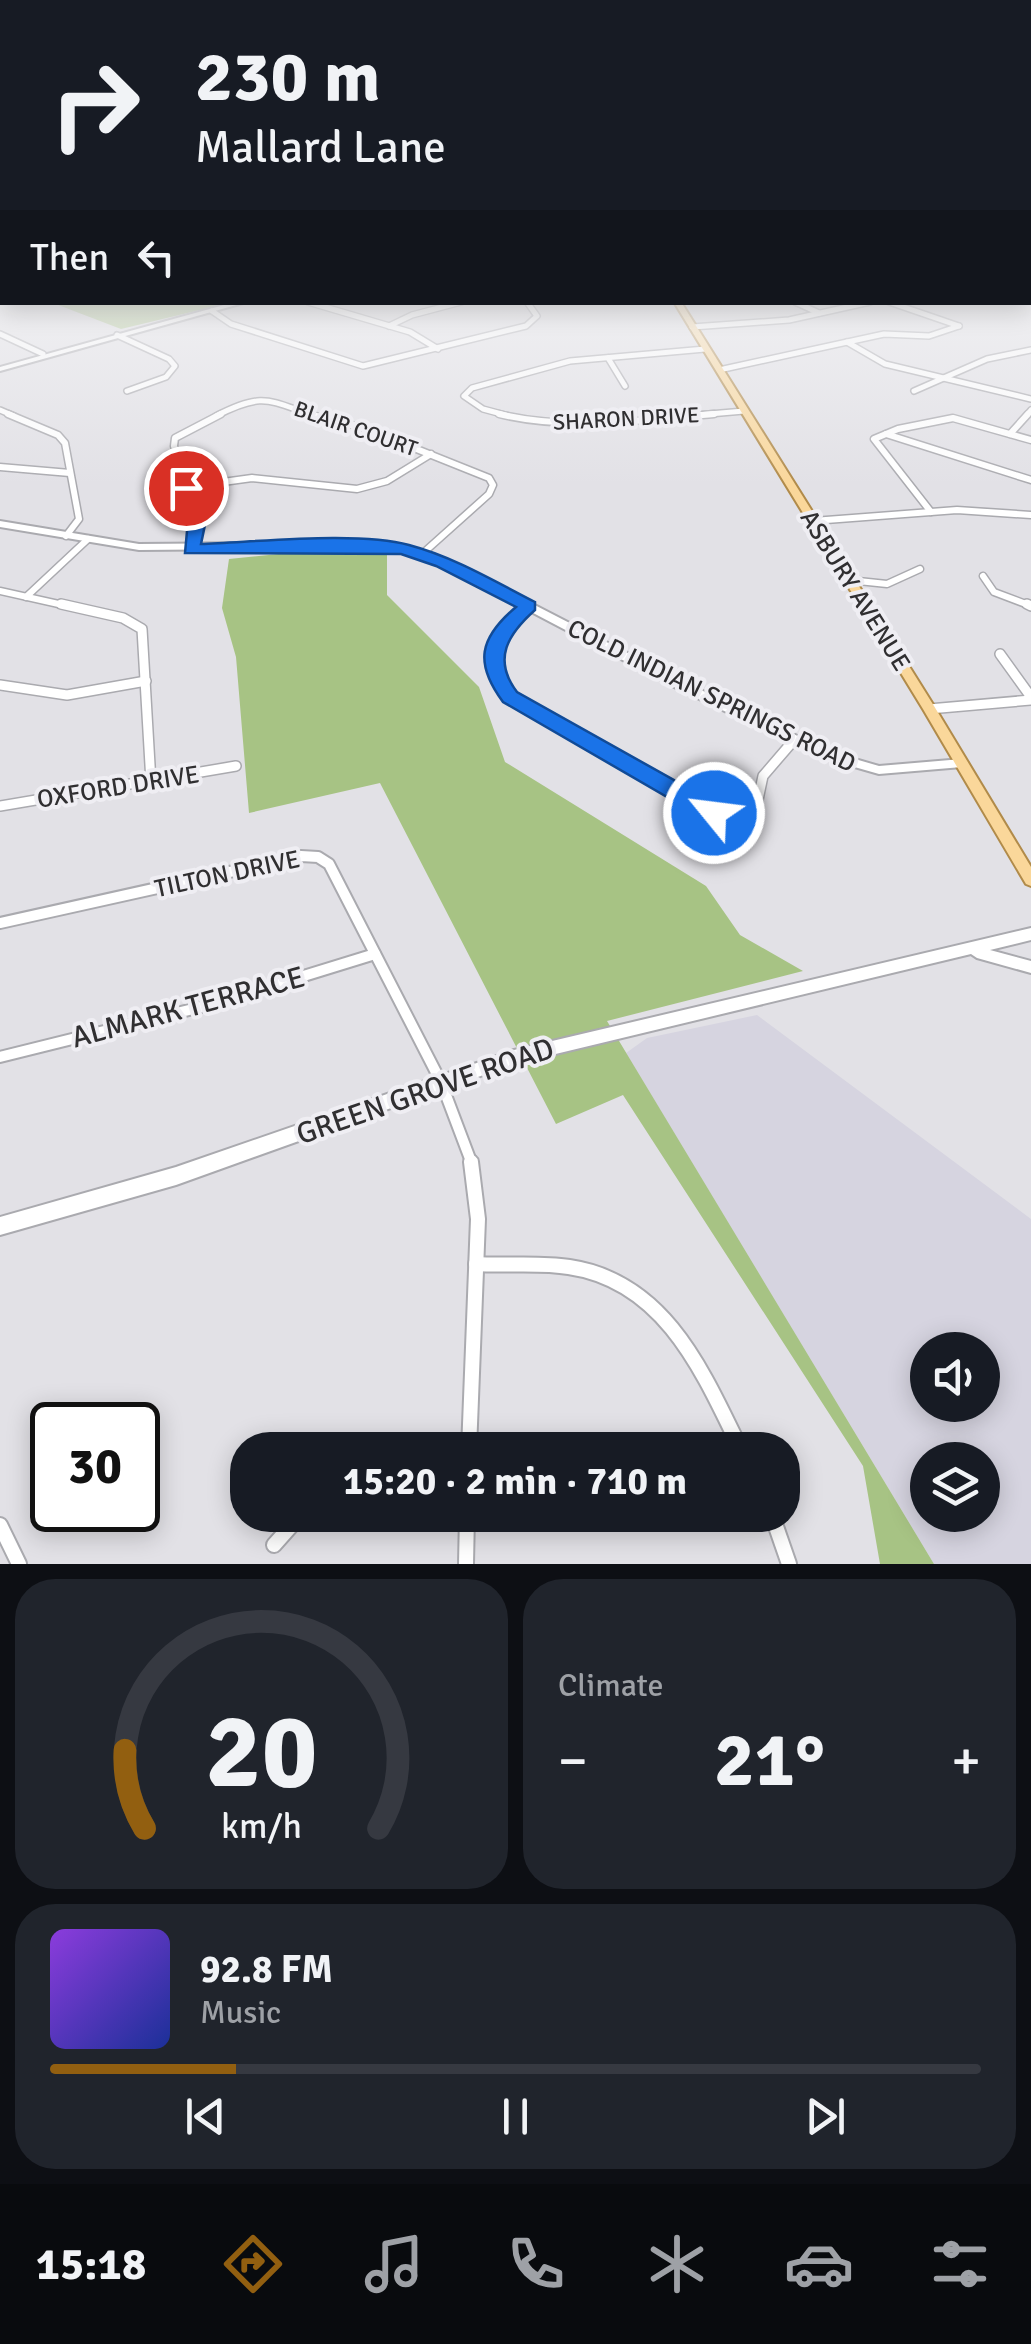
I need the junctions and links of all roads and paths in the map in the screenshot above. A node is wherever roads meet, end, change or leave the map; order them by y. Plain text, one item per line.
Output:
1 (11, 339) edge
2 (101, 339) edge
3 (126, 339) edge
4 (275, 339) edge
5 (423, 339) edge
6 (474, 339) edge
7 (700, 339) edge
8 (862, 339) edge
9 (847, 342) junction
10 (438, 349) junction
11 (706, 349) junction
12 (1031, 350) edge
13 (43, 354) junction
14 (608, 358) junction
15 (0, 369) edge
16 (718, 370) junction
17 (946, 378) junction
18 (625, 386) dead end
19 (127, 391) dead end
20 (914, 391) dead end
21 (1031, 399) edge
22 (0, 410) edge
23 (1031, 410) edge
24 (744, 411) junction
25 (1027, 421) edge
26 (883, 433) junction
27 (1010, 434) junction
28 (1031, 440) edge
29 (431, 454) junction
30 (0, 466) edge
31 (70, 473) junction
32 (1031, 480) edge
33 (186, 488) junction
34 (931, 512) junction
35 (1031, 515) edge
36 (813, 521) junction
37 (0, 524) edge
38 (66, 536) junction
39 (88, 540) junction
40 (192, 549) junction
41 (422, 554) junction
42 (920, 569) dead end
43 (983, 576) dead end
44 (849, 580) junction
45 (0, 591) edge
46 (26, 597) junction
47 (528, 606) junction
48 (1031, 606) edge
49 (1000, 654) dead end
50 (146, 681) junction
51 (0, 685) edge
52 (1031, 698) edge
53 (930, 708) junction
54 (794, 740) junction
55 (962, 764) junction
56 (236, 766) dead end
57 (150, 782) junction
58 (0, 806) edge
59 (1031, 880) edge
60 (0, 923) edge
61 (1031, 934) edge
62 (969, 951) junction
63 (375, 954) junction
64 (1031, 967) edge
65 (0, 1057) edge
66 (441, 1082) junction
67 (0, 1226) edge
68 (476, 1264) junction
69 (470, 1432) edge
70 (732, 1432) edge
71 (0, 1525) edge
72 (286, 1532) edge
73 (467, 1532) edge
74 (778, 1532) edge
75 (274, 1545) dead end
76 (18, 1564) edge
77 (466, 1564) edge
78 (789, 1564) edge

1 - 13 street
2 - 13 street
3 - 19 street
4 - 10 street
5 - 10 street
6 - 10 street
7 - 11 main road, ASBURY AVENUE
8 - 9 street
9 - 16 street
9 - 17 street
11 - 14 street, SHARON DRIVE
11 - 16 main road, ASBURY AVENUE
12 - 17 street
13 - 15 street
14 - 18 street
14 - 24 street, SHARON DRIVE
16 - 24 main road, ASBURY AVENUE
17 - 20 street
17 - 21 street
22 - 31 street
23 - 25 street
24 - 36 main road, ASBURY AVENUE
25 - 27 street
26 - 27 street
26 - 32 street
26 - 34 street
27 - 28 street
29 - 33 street
29 - 33 street, BLAIR COURT
29 - 41 street, BLAIR COURT
30 - 31 street
31 - 38 street
33 - 40 street, BLAIR COURT
34 - 35 street
34 - 36 street
36 - 44 main road, ASBURY AVENUE
37 - 38 street, COLD INDIAN SPRINGS ROAD
38 - 39 street, COLD INDIAN SPRINGS ROAD
39 - 40 street, COLD INDIAN SPRINGS ROAD
39 - 46 street
40 - 41 street, COLD INDIAN SPRINGS ROAD
41 - 47 street, COLD INDIAN SPRINGS ROAD
42 - 44 street
43 - 48 street
44 - 53 main road, ASBURY AVENUE
45 - 46 street
46 - 50 street
47 - 54 street, COLD INDIAN SPRINGS ROAD
47 - 54 street
49 - 52 street
50 - 51 street
50 - 57 street
52 - 53 street
53 - 55 main road, ASBURY AVENUE
54 - 55 street, COLD INDIAN SPRINGS ROAD
55 - 59 main road, ASBURY AVENUE
56 - 57 street, OXFORD DRIVE
57 - 58 street, OXFORD DRIVE
60 - 63 street, TILTON DRIVE
61 - 62 street, GREEN GROVE ROAD
62 - 64 street
62 - 66 street, GREEN GROVE ROAD
63 - 65 street, ALMARK TERRACE
63 - 66 street, TILTON DRIVE
66 - 67 street, GREEN GROVE ROAD
66 - 68 street, TILTON DRIVE
68 - 69 street, TILTON DRIVE
68 - 70 street
71 - 76 street
72 - 75 street
73 - 77 street
74 - 78 street

